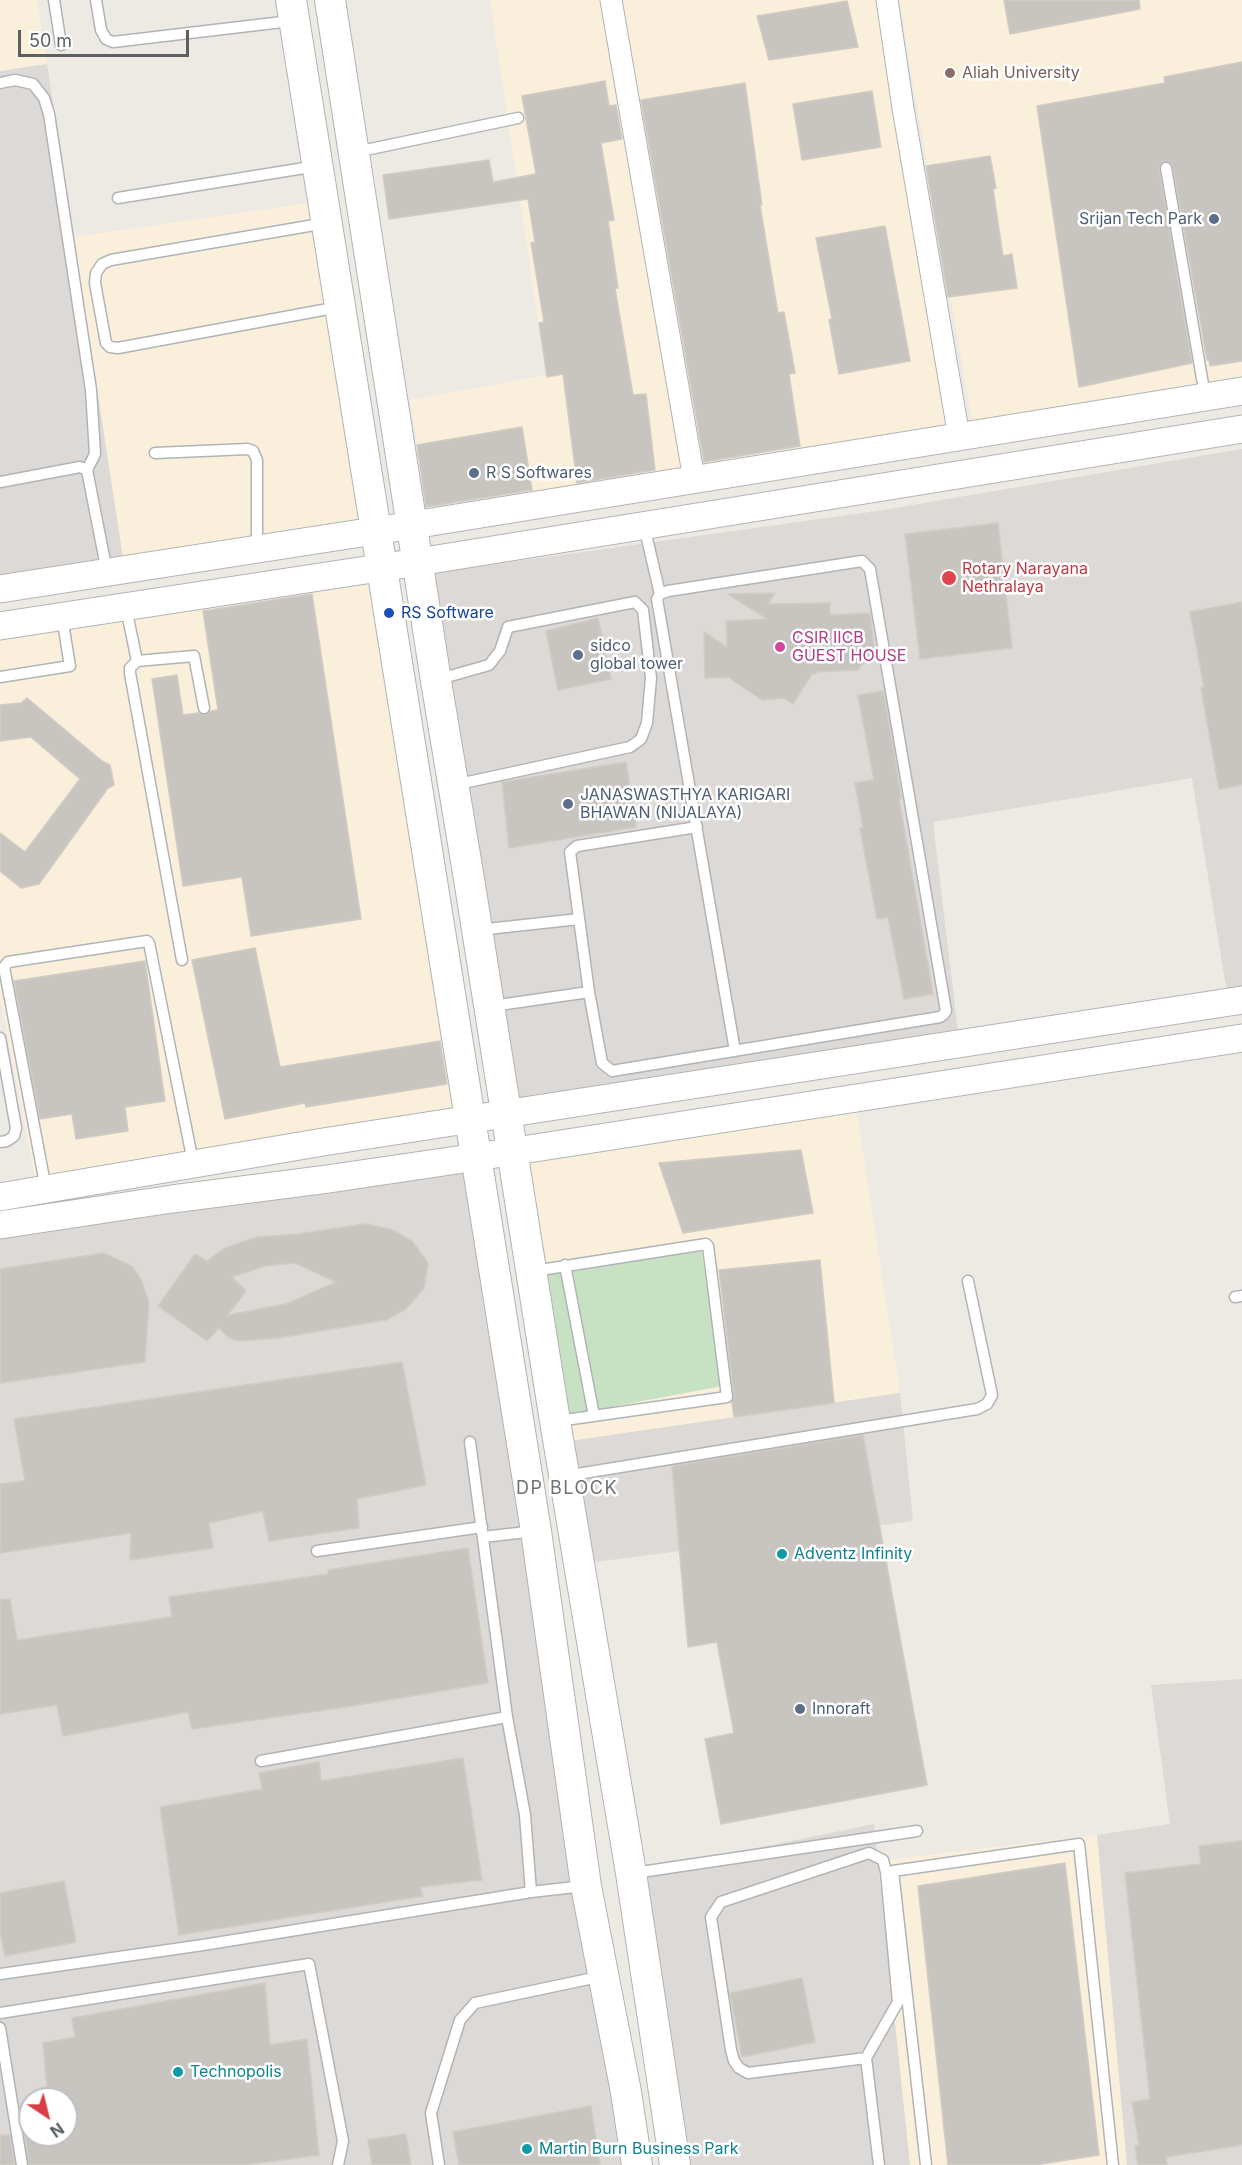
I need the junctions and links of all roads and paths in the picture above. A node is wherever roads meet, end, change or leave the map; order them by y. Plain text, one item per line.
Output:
1 (54, 0) edge
2 (96, 0) edge
3 (330, 0) edge
4 (611, 0) edge
5 (887, 0) edge
6 (293, 10) edge
7 (61, 45) dead end
8 (0, 83) edge
9 (518, 118) dead end
10 (348, 122) junction
11 (312, 129) junction
12 (353, 152) junction
13 (317, 166) junction
14 (1166, 168) dead end
15 (118, 198) dead end
16 (326, 223) junction
17 (340, 307) junction
18 (1242, 391) edge
19 (1205, 397) junction
20 (1033, 425) junction
21 (1242, 429) edge
22 (959, 437) junction
23 (155, 453) dead end
24 (1035, 462) junction
25 (87, 470) junction
26 (694, 479) junction
27 (0, 482) edge
28 (413, 525) junction
29 (644, 526) junction
30 (375, 530) junction
31 (257, 549) junction
32 (418, 562) junction
33 (381, 568) junction
34 (107, 572) junction
35 (0, 589) edge
36 (660, 594) junction
37 (125, 607) junction
38 (62, 617) junction
39 (0, 626) edge
40 (137, 661) junction
41 (0, 677) edge
42 (436, 681) junction
43 (204, 708) dead end
44 (454, 786) junction
45 (697, 827) junction
46 (579, 919) junction
47 (477, 930) junction
48 (182, 960) dead end
49 (589, 992) junction
50 (1242, 1000) edge
51 (490, 1007) junction
52 (0, 1038) edge
53 (1242, 1038) edge
54 (735, 1051) junction
55 (506, 1113) junction
56 (470, 1119) junction
57 (0, 1142) edge
58 (512, 1151) junction
59 (477, 1157) junction
60 (193, 1164) junction
61 (165, 1169) junction
62 (46, 1189) junction
63 (0, 1197) edge
64 (172, 1198) junction
65 (0, 1225) edge
66 (566, 1265) junction
67 (531, 1271) junction
68 (968, 1281) dead end
69 (594, 1416) junction
70 (555, 1421) junction
71 (470, 1442) dead end
72 (565, 1476) junction
73 (536, 1531) junction
74 (482, 1532) junction
75 (317, 1551) dead end
76 (507, 1717) junction
77 (261, 1761) dead end
78 (918, 1831) dead end
79 (631, 1873) junction
80 (586, 1886) junction
81 (531, 1892) junction
82 (0, 1974) edge
83 (603, 1976) junction
84 (0, 2013) edge
85 (0, 2028) edge
86 (866, 2058) junction
87 (22, 2165) edge
88 (338, 2165) edge
89 (439, 2165) edge
90 (637, 2165) edge
91 (675, 2165) edge
92 (879, 2165) edge
93 (926, 2165) edge
94 (1113, 2165) edge

1 - 7 lane
2 - 6 lane
3 - 10 main road
4 - 26 street
5 - 22 street
6 - 11 main road
8 - 25 lane
9 - 12 lane
10 - 11 main road
10 - 12 main road
11 - 13 main road
12 - 28 main road
13 - 15 lane
13 - 16 main road
14 - 19 lane
16 - 17 main road
16 - 17 lane
17 - 30 main road
18 - 19 street
19 - 20 street
20 - 22 street
20 - 24 street
21 - 24 street
22 - 26 street
23 - 31 lane
24 - 29 street
25 - 27 lane
25 - 34 lane
26 - 28 street
28 - 30 street
28 - 32 main road
29 - 32 street
29 - 36 lane
30 - 31 street
30 - 33 main road
31 - 34 street
32 - 33 street
32 - 42 main road
33 - 37 street
33 - 56 main road
34 - 35 street
36 - 45 lane
36 - 54 lane
37 - 38 street
37 - 40 lane
38 - 39 street
38 - 41 lane
40 - 43 lane
40 - 48 lane
42 - 44 main road
42 - 44 lane
44 - 47 main road
45 - 46 lane
45 - 54 lane
46 - 47 lane
46 - 49 lane
47 - 51 main road
49 - 51 lane
49 - 54 lane
50 - 55 street
51 - 55 main road
52 - 57 lane
53 - 58 street
55 - 56 street
55 - 58 main road
56 - 59 main road
56 - 60 street
58 - 59 street
58 - 67 main road
59 - 64 street
59 - 73 main road
60 - 61 street
60 - 62 lane
61 - 62 street
61 - 64 street
62 - 63 street
64 - 65 street
66 - 67 lane
66 - 69 lane
66 - 69 lane
67 - 70 main road
68 - 72 lane
69 - 70 lane
70 - 72 main road
71 - 74 lane
72 - 79 main road
73 - 74 lane
73 - 80 main road
74 - 75 lane
74 - 76 lane
76 - 77 lane
76 - 81 lane
78 - 79 lane
79 - 91 main road
80 - 81 lane
80 - 83 main road
81 - 82 lane
83 - 89 lane
83 - 90 main road
84 - 88 lane
85 - 87 lane
86 - 86 lane
86 - 92 lane
93 - 94 lane

